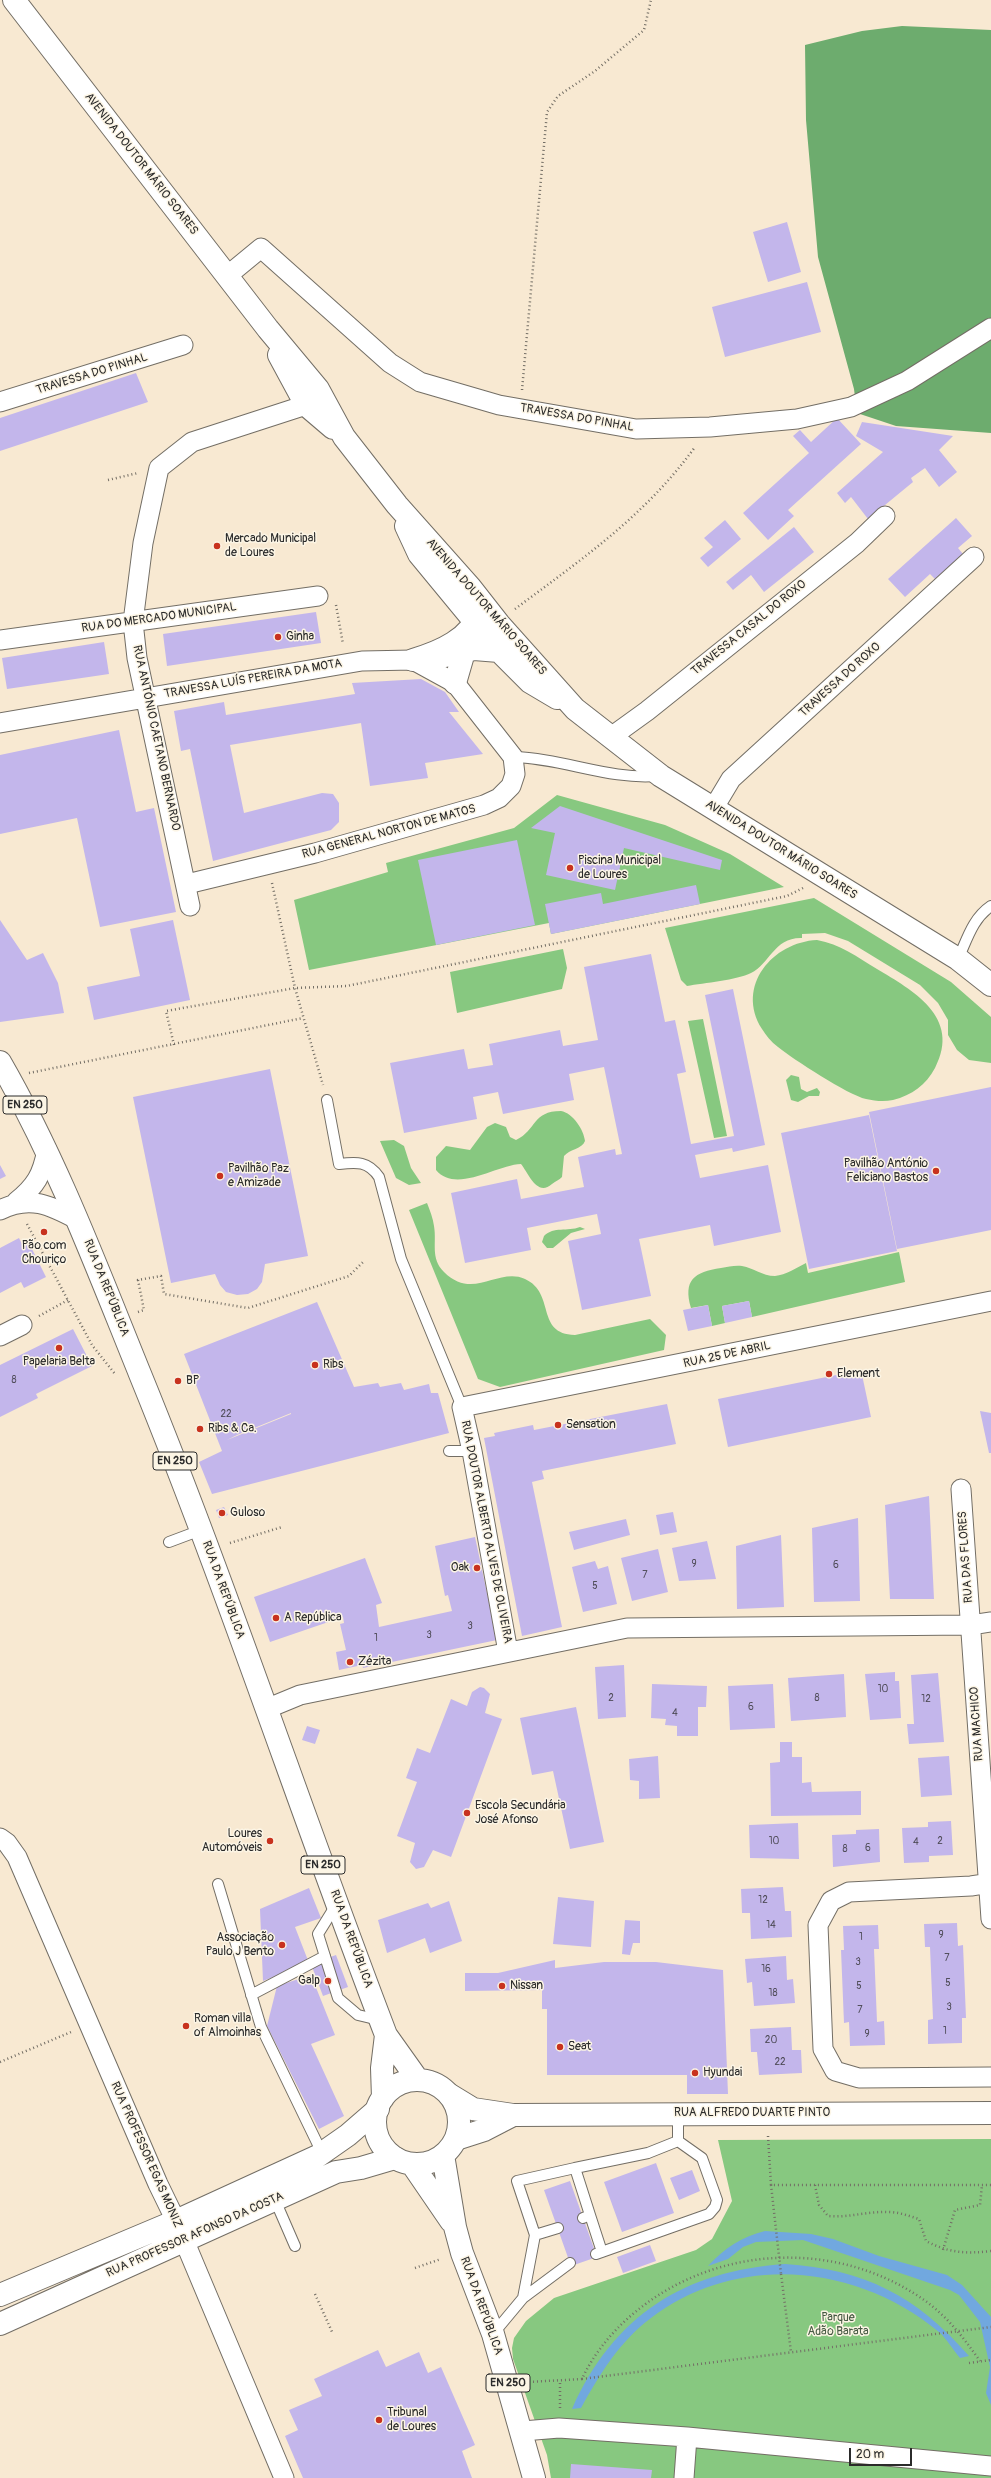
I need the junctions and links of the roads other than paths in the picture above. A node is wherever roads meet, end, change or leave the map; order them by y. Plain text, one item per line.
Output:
1 (14, 0) edge
2 (227, 276) junction
3 (991, 328) edge
4 (268, 329) junction
5 (183, 346) dead end
6 (0, 402) edge
7 (306, 405) junction
8 (331, 413) junction
9 (344, 437) junction
10 (885, 516) dead end
11 (974, 557) dead end
12 (318, 596) dead end
13 (479, 613) junction
14 (133, 622) junction
15 (0, 640) edge
16 (499, 651) junction
17 (464, 652) junction
18 (413, 660) junction
19 (455, 683) junction
20 (146, 698) junction
21 (575, 709) junction
22 (0, 723) edge
23 (610, 737) junction
24 (514, 758) junction
25 (661, 776) junction
26 (713, 809) junction
27 (186, 884) junction
28 (190, 906) dead end
29 (991, 906) edge
30 (958, 959) junction
31 (991, 986) edge
32 (0, 1062) edge
33 (327, 1100) road end
34 (47, 1150) junction
35 (8, 1206) edge
36 (78, 1220) junction
37 (991, 1301) edge
38 (22, 1325) road end
39 (0, 1336) edge
40 (462, 1407) junction
41 (449, 1451) dead end
42 (472, 1451) junction
43 (961, 1489) dead end
44 (201, 1530) junction
45 (169, 1542) dead end
46 (991, 1622) edge
47 (971, 1625) junction
48 (508, 1652) junction
49 (266, 1709) junction
50 (0, 1838) edge
51 (990, 1883) edge
52 (218, 1884) dead end
53 (338, 1903) junction
54 (991, 1919) edge
55 (324, 1956) junction
56 (251, 1995) junction
57 (384, 2028) junction
58 (991, 2077) edge
59 (418, 2080) junction
60 (450, 2096) junction
61 (380, 2103) junction
62 (991, 2113) edge
63 (678, 2114) junction
64 (514, 2115) junction
65 (678, 2141) junction
66 (449, 2148) junction
67 (322, 2153) junction
68 (403, 2161) junction
69 (575, 2168) junction
70 (261, 2181) junction
71 (272, 2202) junction
72 (176, 2221) junction
73 (455, 2227) junction
74 (558, 2228) dead end
75 (535, 2235) junction
76 (184, 2242) junction
77 (294, 2246) dead end
78 (570, 2263) dead end
79 (0, 2295) edge
80 (523, 2298) junction
81 (0, 2324) edge
82 (493, 2334) junction
83 (523, 2431) junction
84 (687, 2437) junction
85 (991, 2466) edge
86 (284, 2478) edge
87 (534, 2478) edge
88 (684, 2478) edge

1 - 2 street, AVENIDA DOUTOR MÁRIO SOARES
2 - 3 street, TRAVESSA DO PINHAL
2 - 4 street, AVENIDA DOUTOR MÁRIO SOARES
4 - 7 street, AVENIDA DOUTOR MÁRIO SOARES
4 - 8 street, AVENIDA DOUTOR MÁRIO SOARES
5 - 6 street, TRAVESSA DO PINHAL
7 - 8 street
7 - 9 street, AVENIDA DOUTOR MÁRIO SOARES
7 - 14 street, RUA ANTÓNIO CAETANO BERNARDO
8 - 9 street, AVENIDA DOUTOR MÁRIO SOARES
9 - 13 street, AVENIDA DOUTOR MÁRIO SOARES
10 - 23 street, TRAVESSA CASAL DO ROXO
11 - 26 street, TRAVESSA DO ROXO
12 - 14 street, RUA DO MERCADO MUNICIPAL
13 - 16 street, AVENIDA DOUTOR MÁRIO SOARES
13 - 18 street
13 - 21 street, AVENIDA DOUTOR MÁRIO SOARES
14 - 15 street, RUA DO MERCADO MUNICIPAL
14 - 20 street, RUA ANTÓNIO CAETANO BERNARDO
16 - 17 street
16 - 21 street, AVENIDA DOUTOR MÁRIO SOARES
17 - 18 street
17 - 19 street
18 - 19 street, TRAVESSA LUÍS PEREIRA DA MOTA
18 - 20 street, TRAVESSA LUÍS PEREIRA DA MOTA
19 - 24 street
20 - 22 street, TRAVESSA LUÍS PEREIRA DA MOTA
20 - 27 street, RUA ANTÓNIO CAETANO BERNARDO
21 - 23 street, AVENIDA DOUTOR MÁRIO SOARES
23 - 25 street, AVENIDA DOUTOR MÁRIO SOARES
24 - 25 lane
24 - 27 street, RUA GENERAL NORTON DE MATOS
25 - 26 street, AVENIDA DOUTOR MÁRIO SOARES
26 - 30 street, AVENIDA DOUTOR MÁRIO SOARES
27 - 28 street, RUA ANTÓNIO CAETANO BERNARDO
29 - 30 lane
30 - 31 street, AVENIDA DOUTOR MÁRIO SOARES
32 - 34 street, RUA DA REPÚBLICA / EN 250
33 - 40 lane, RUA DOUTOR ALBERTO ALVES DE OLIVEIRA
34 - 35 street
34 - 36 street, RUA DA REPÚBLICA / EN 250
35 - 36 street
36 - 44 street, RUA DA REPÚBLICA / EN 250
37 - 40 street, RUA 25 DE ABRIL
38 - 39 street
40 - 42 street, RUA DOUTOR ALBERTO ALVES DE OLIVEIRA
41 - 42 lane
42 - 48 street, RUA DOUTOR ALBERTO ALVES DE OLIVEIRA
43 - 47 street, RUA DAS FLORES
44 - 45 lane
44 - 49 street, RUA DA REPÚBLICA / EN 250
46 - 47 street
47 - 48 street
47 - 51 street, RUA MACHICO
48 - 49 street
49 - 53 street, RUA DA REPÚBLICA / EN 250
50 - 72 street, RUA PROFESSOR EGAS MONIZ
51 - 54 street, RUA MACHICO
51 - 58 street
52 - 56 lane
53 - 55 lane
53 - 57 street, RUA DA REPÚBLICA / EN 250
55 - 56 lane
55 - 57 lane
56 - 67 lane
57 - 59 street, RUA DA REPÚBLICA / EN 250
57 - 61 street, RUA DA REPÚBLICA / EN 250
59 - 60 street, EN 250
59 - 61 street, EN 250
60 - 64 street, RUA ALFREDO DUARTE PINTO
60 - 66 street, EN 250
61 - 67 street, RUA PROFESSOR AFONSO DA COSTA
61 - 68 street, EN 250
62 - 63 street, RUA ALFREDO DUARTE PINTO
63 - 64 street, RUA ALFREDO DUARTE PINTO
63 - 65 lane
64 - 66 street, RUA ALFREDO DUARTE PINTO
65 - 69 lane
65 - 69 lane
66 - 68 street
66 - 73 street, RUA DA REPÚBLICA / EN 250
67 - 70 street, RUA PROFESSOR AFONSO DA COSTA
68 - 71 street, RUA PROFESSOR AFONSO DA COSTA
68 - 73 street, RUA DA REPÚBLICA / EN 250
69 - 75 lane
70 - 71 lane
70 - 72 street, RUA PROFESSOR AFONSO DA COSTA
71 - 76 street, RUA PROFESSOR AFONSO DA COSTA
71 - 77 lane
72 - 76 street, RUA PROFESSOR EGAS MONIZ
72 - 79 street, RUA PROFESSOR AFONSO DA COSTA
73 - 82 street, RUA DA REPÚBLICA / EN 250
74 - 75 lane
75 - 80 lane
76 - 81 street, RUA PROFESSOR AFONSO DA COSTA
76 - 86 street, RUA PROFESSOR EGAS MONIZ
78 - 80 lane
80 - 82 lane
82 - 83 street, RUA DA REPÚBLICA / EN 250
83 - 84 street
83 - 87 street, EN 250
84 - 85 street
84 - 88 street

